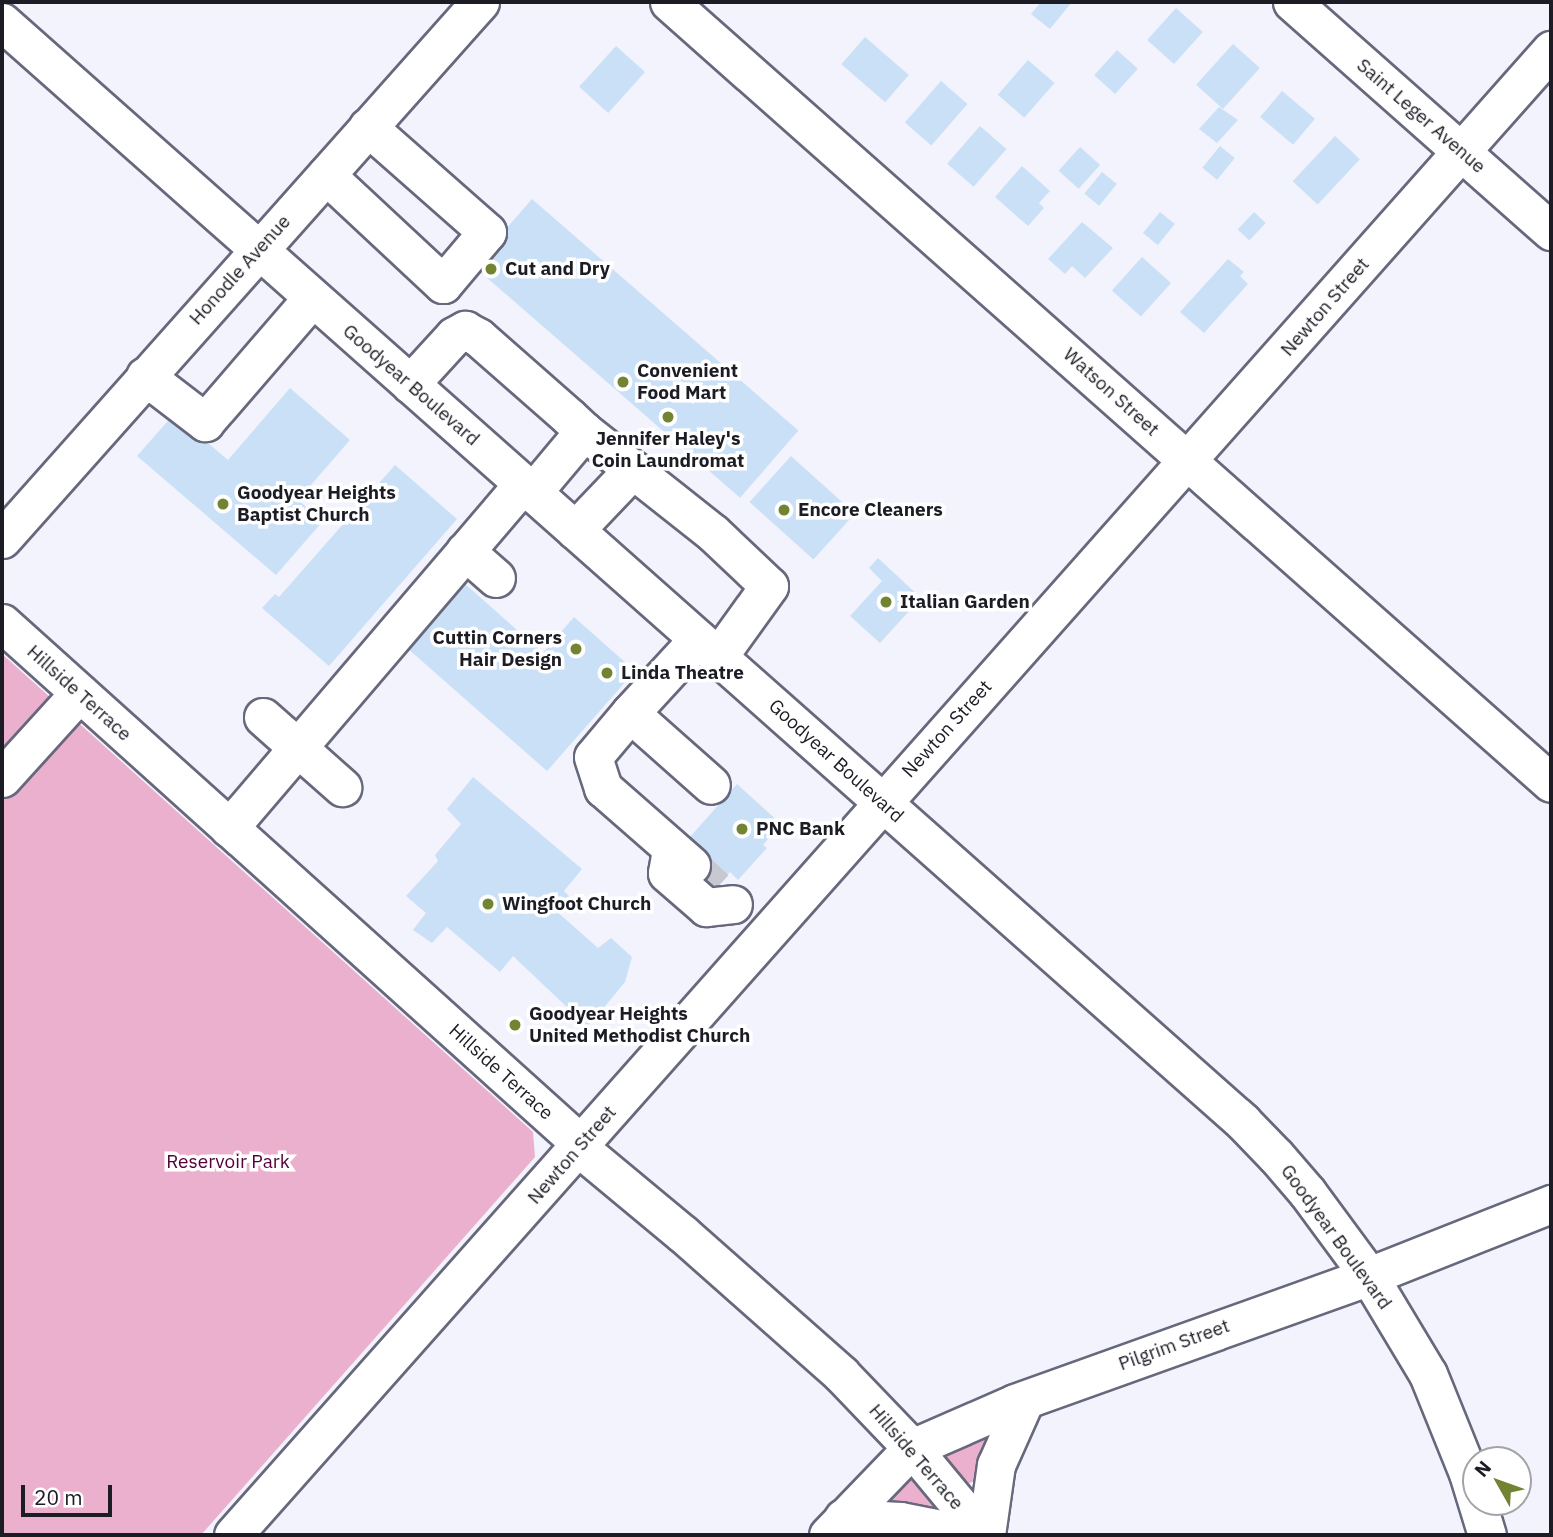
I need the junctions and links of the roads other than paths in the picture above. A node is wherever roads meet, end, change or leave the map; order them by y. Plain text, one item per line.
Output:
1 (480, 2) edge
2 (669, 2) edge
3 (1292, 2) edge
4 (2, 22) edge
5 (1551, 50) edge
6 (368, 127) junction
7 (1461, 152) junction
8 (326, 174) junction
9 (1551, 231) edge
10 (257, 251) junction
11 (312, 298) junction
12 (145, 376) junction
13 (410, 384) junction
14 (584, 431) junction
15 (1189, 461) junction
16 (633, 468) junction
17 (528, 488) junction
18 (575, 530) junction
19 (2, 539) edge
20 (465, 551) junction
21 (496, 578) dead end
22 (2, 623) edge
23 (708, 648) junction
24 (79, 693) junction
25 (630, 713) junction
26 (263, 717) dead end
27 (298, 747) junction
28 (2, 778) edge
29 (1551, 783) edge
30 (711, 785) dead end
31 (342, 787) dead end
32 (881, 801) junction
33 (229, 828) junction
34 (766, 933) junction
35 (580, 1146) junction
36 (1551, 1204) edge
37 (1369, 1276) junction
38 (1025, 1400) junction
39 (912, 1448) junction
40 (836, 1527) edge
41 (233, 1535) edge
42 (971, 1535) edge
43 (985, 1535) edge
44 (1487, 1535) edge

1 - 6 street, Honodle Avenue
2 - 15 street, Watson Street
3 - 7 street, Saint Leger Avenue
4 - 10 street, Goodyear Boulevard
5 - 7 street, Newton Street
6 - 8 street, Honodle Avenue
6 - 8 street
7 - 9 street, Saint Leger Avenue
7 - 15 street, Newton Street
8 - 10 street, Honodle Avenue
10 - 11 street, Goodyear Boulevard
10 - 12 street, Honodle Avenue
11 - 12 street
11 - 13 street, Goodyear Boulevard
12 - 19 street, Honodle Avenue
13 - 14 street
13 - 17 street, Goodyear Boulevard
14 - 16 street
14 - 17 street
15 - 29 street, Watson Street
15 - 32 street, Newton Street
16 - 18 street
16 - 23 street
17 - 18 street, Goodyear Boulevard
17 - 20 street
18 - 23 street, Goodyear Boulevard
20 - 21 street
20 - 27 street
22 - 24 street, Hillside Terrace
23 - 25 street
23 - 32 street, Goodyear Boulevard
24 - 28 street
24 - 33 street, Hillside Terrace
25 - 30 street
25 - 34 street
26 - 27 street
27 - 31 street
27 - 33 street
32 - 34 street, Newton Street
32 - 37 street, Goodyear Boulevard
33 - 35 street, Hillside Terrace
34 - 35 street, Newton Street
35 - 39 street, Hillside Terrace
35 - 41 street, Newton Street
36 - 37 street, Pilgrim Street
37 - 38 street, Pilgrim Street
37 - 44 street, Goodyear Boulevard
38 - 39 street, Pilgrim Street
38 - 43 street
39 - 40 street, Pilgrim Street
39 - 43 street, Hillside Terrace
40 - 42 street

